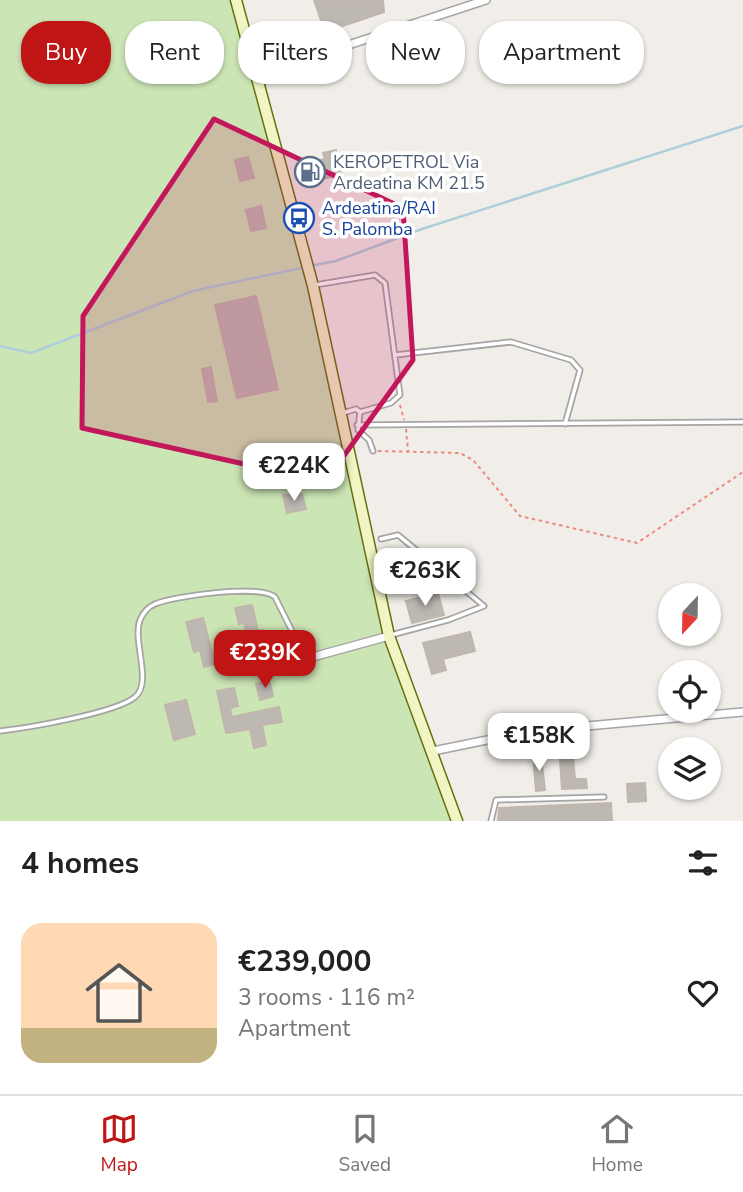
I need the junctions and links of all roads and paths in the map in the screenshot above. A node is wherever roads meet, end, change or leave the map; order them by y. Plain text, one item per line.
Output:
1 (486, 0) edge
2 (236, 2) edge
3 (241, 21) edge
4 (352, 44) edge
5 (259, 84) edge
6 (313, 286) junction
7 (395, 355) junction
8 (360, 412) junction
9 (340, 414) junction
10 (743, 422) edge
11 (565, 424) junction
12 (358, 425) junction
13 (373, 451) joint
14 (743, 472) edge
15 (381, 539) dead end
16 (444, 573) junction
17 (379, 592) junction
18 (389, 636) junction
19 (321, 656) junction
20 (276, 667) dead end
21 (743, 712) edge
22 (0, 731) edge
23 (433, 751) junction
24 (604, 797) dead end
25 (457, 821) edge
26 (491, 821) edge

1 - 4 street
2 - 3 main road
5 - 6 main road
6 - 7 lane
6 - 9 main road
7 - 8 lane
7 - 11 lane
8 - 9 lane
8 - 12 lane
9 - 17 main road
10 - 11 lane
11 - 12 lane
12 - 13 lane
13 - 14 path
15 - 16 lane
16 - 17 lane
16 - 18 lane
17 - 18 main road
18 - 19 street
18 - 23 main road
19 - 20 street
19 - 22 lane
21 - 23 street
23 - 25 main road
24 - 26 lane

